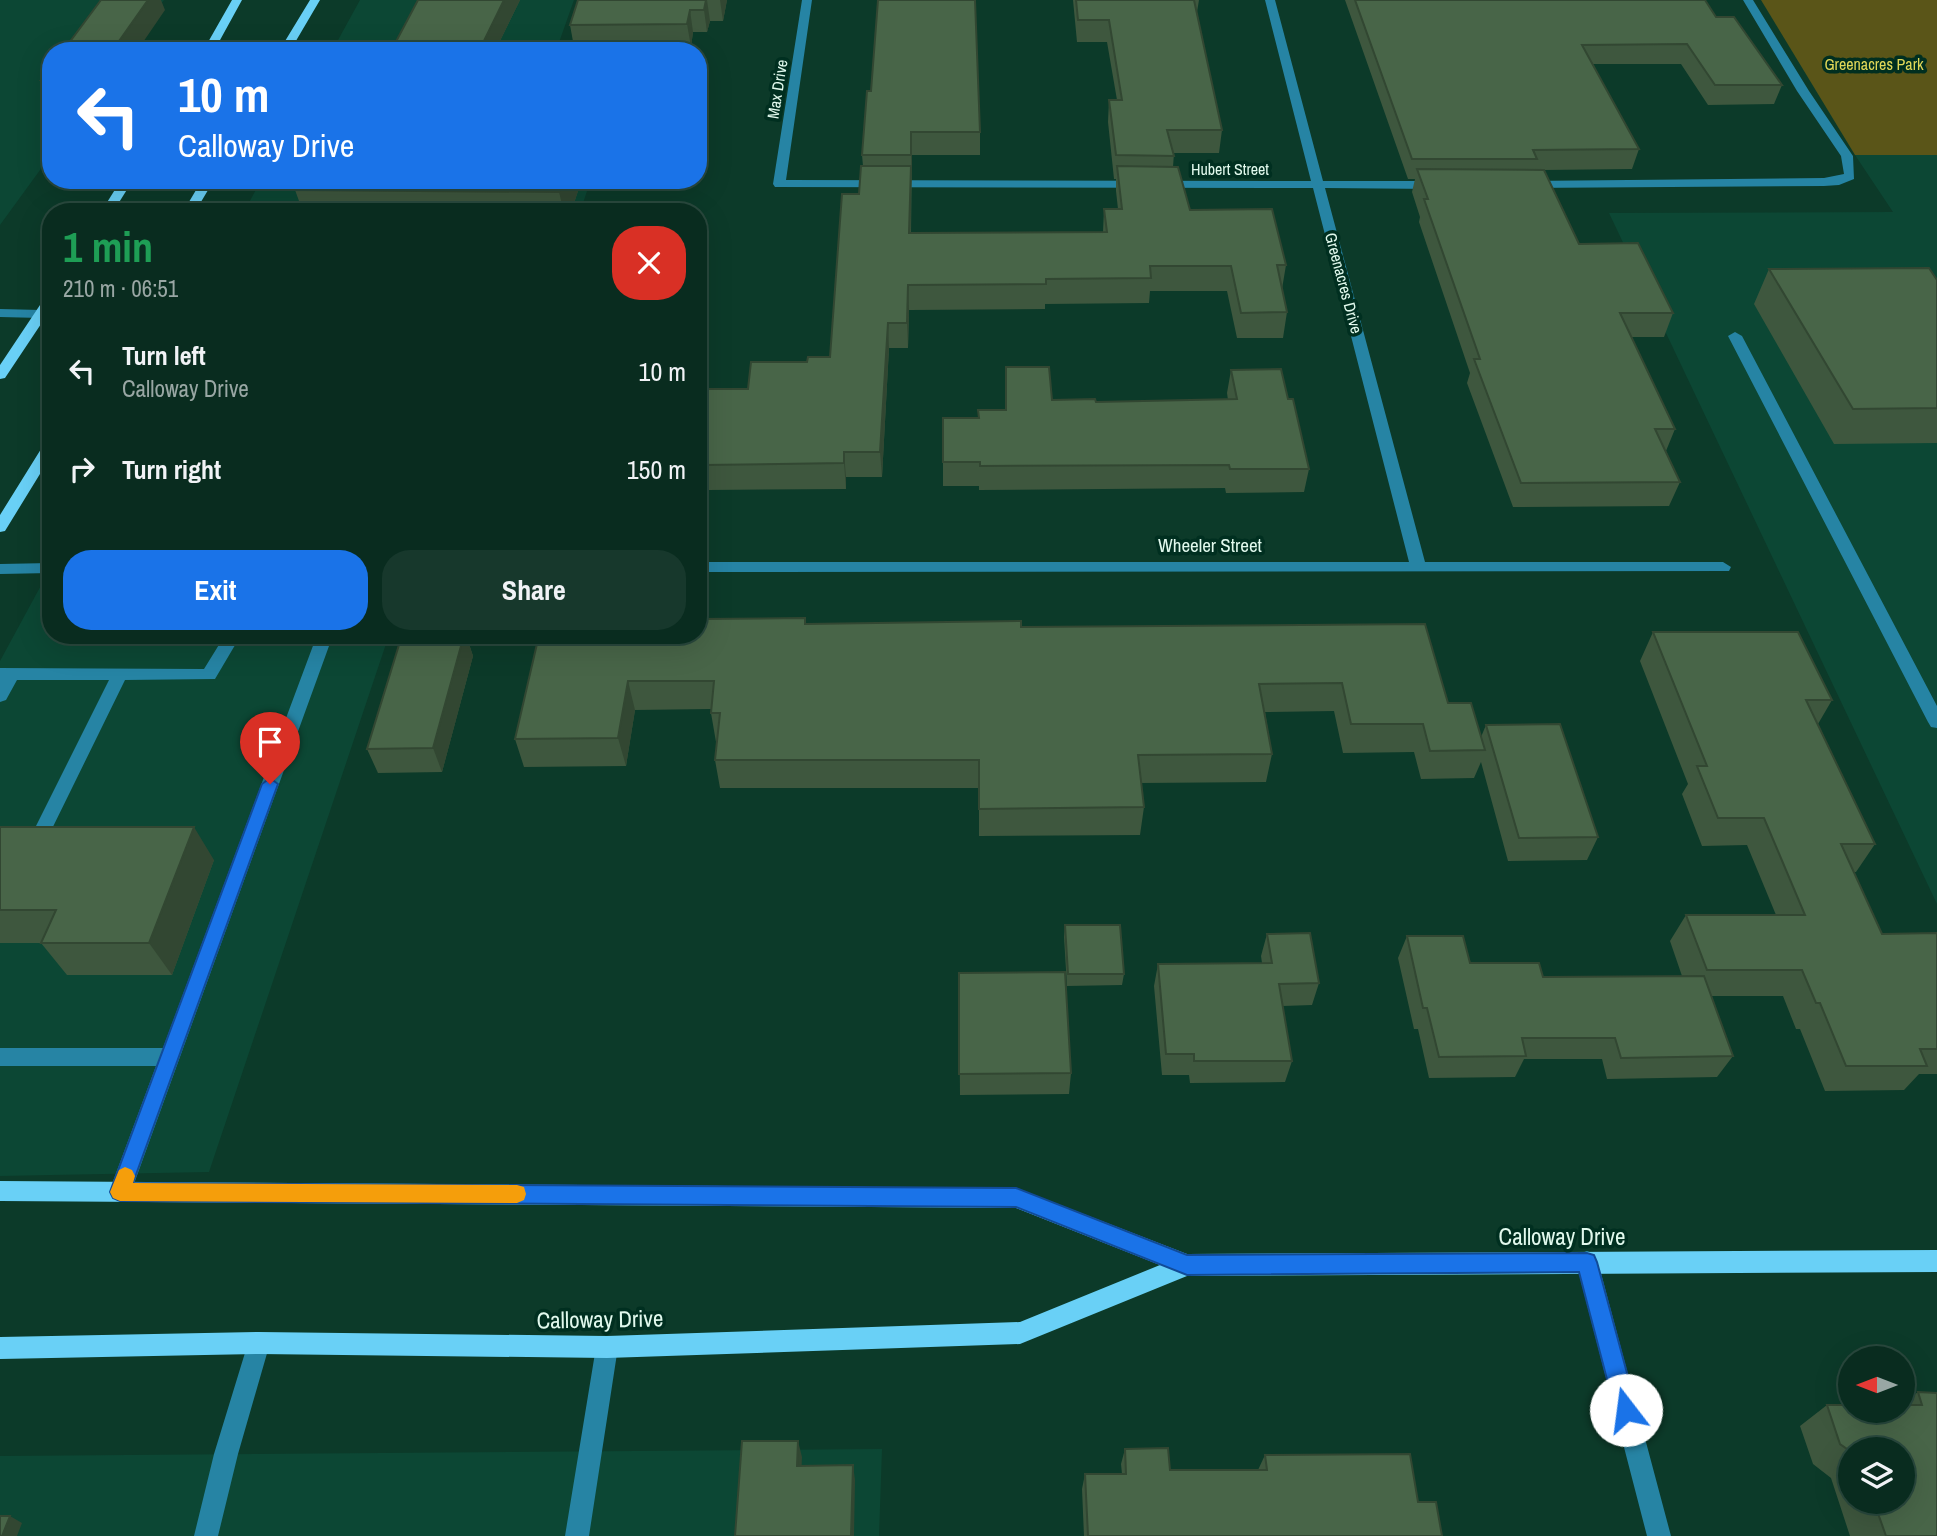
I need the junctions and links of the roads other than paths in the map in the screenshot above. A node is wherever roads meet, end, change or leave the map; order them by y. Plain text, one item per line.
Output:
1 (237, 0) edge
2 (315, 0) edge
3 (807, 0) edge
4 (1270, 0) edge
5 (1748, 0) edge
6 (213, 42) edge
7 (289, 42) edge
8 (779, 184) joint
9 (1319, 185) junction
10 (1444, 185) edge
11 (1514, 185) edge
12 (0, 313) edge
13 (41, 314) joint
14 (1735, 335) dead end
15 (0, 375) edge
16 (42, 468) edge
17 (0, 527) edge
18 (1418, 566) junction
19 (707, 567) edge
20 (1723, 567) dead end
21 (42, 568) edge
22 (0, 569) edge
23 (228, 644) edge
24 (323, 644) edge
25 (6, 674) edge
26 (120, 674) junction
27 (0, 696) edge
28 (1937, 722) edge
29 (39, 838) edge
30 (0, 1057) edge
31 (169, 1057) junction
32 (0, 1191) edge
33 (120, 1192) junction
34 (1937, 1261) edge
35 (1587, 1262) junction
36 (1187, 1265) junction
37 (259, 1343) junction
38 (607, 1347) junction
39 (0, 1348) edge
40 (206, 1536) edge
41 (577, 1536) edge
42 (1659, 1536) edge

1 - 6 main road
2 - 7 main road
3 - 8 street, Max Drive
4 - 9 street, Greenacres Drive
5 - 11 street
8 - 9 street, Hubert Street
9 - 10 street, Hubert Street
9 - 18 street, Greenacres Drive
12 - 13 street
13 - 15 main road
14 - 28 street
16 - 17 main road
18 - 19 street, Wheeler Street
18 - 20 street, Wheeler Street
21 - 22 street
23 - 26 street
24 - 31 street
25 - 26 street
25 - 27 street
26 - 29 street
30 - 31 street
31 - 33 street
32 - 33 main road, Calloway Drive
33 - 36 main road, Calloway Drive
34 - 35 main road, Calloway Drive
35 - 36 main road, Calloway Drive
35 - 42 street
36 - 38 main road, Calloway Drive
37 - 38 main road, Calloway Drive
37 - 39 main road, Calloway Drive
37 - 40 street
38 - 41 street

